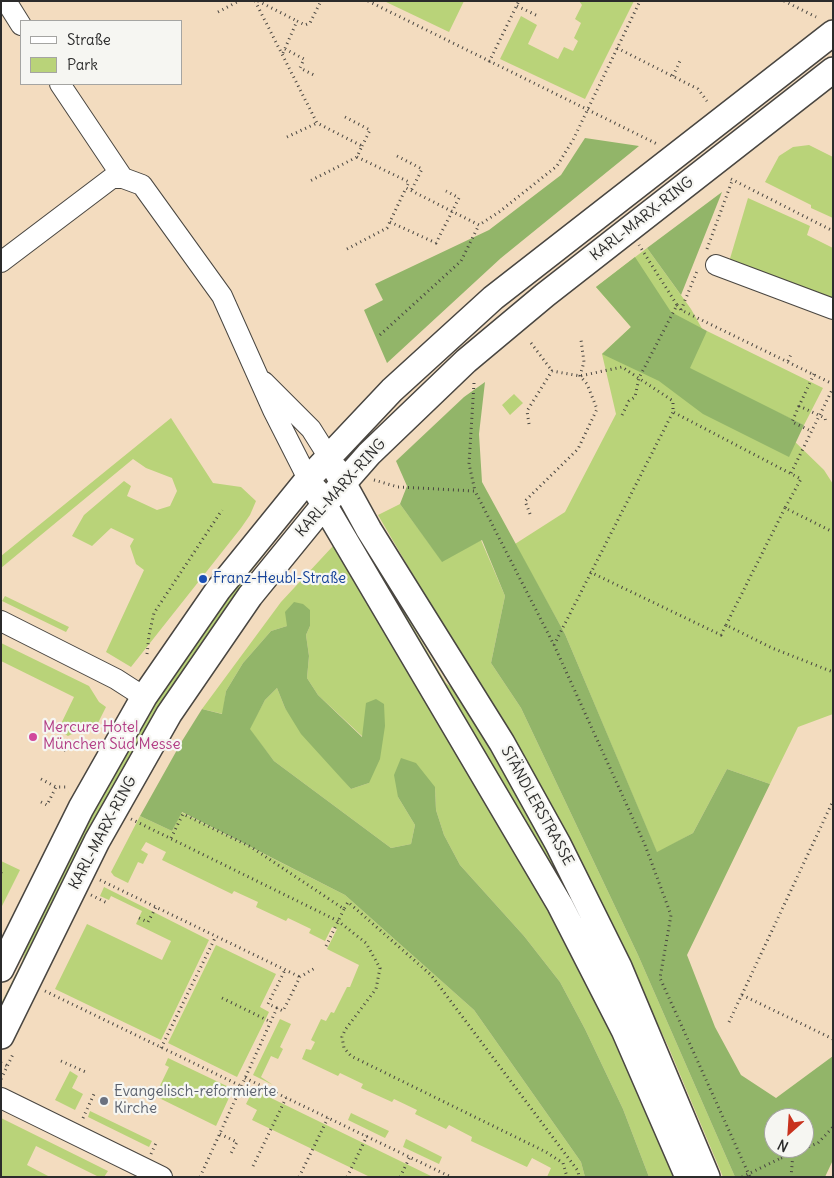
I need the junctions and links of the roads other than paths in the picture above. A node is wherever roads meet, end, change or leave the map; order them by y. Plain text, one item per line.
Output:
1 (6, 1) edge
2 (20, 23) edge
3 (824, 25) edge
4 (833, 70) edge
5 (61, 85) edge
6 (123, 178) junction
7 (707, 261) road end
8 (1, 262) edge
9 (833, 309) edge
10 (259, 377) junction
11 (328, 456) junction
12 (308, 479) junction
13 (343, 484) junction
14 (325, 504) junction
15 (1, 621) edge
16 (144, 698) junction
17 (1, 969) edge
18 (8, 1042) edge
19 (1, 1098) edge
20 (162, 1177) edge
21 (688, 1177) edge
22 (707, 1177) edge

1 - 2 street
3 - 11 main road, KARL-MARX-RING
4 - 13 main road, KARL-MARX-RING
5 - 6 street
6 - 8 street
6 - 10 street
7 - 9 street
10 - 11 street
10 - 12 street
11 - 12 main road, KARL-MARX-RING
11 - 13 main road, STÄNDLERSTRASSE
12 - 14 main road, STÄNDLERSTRASSE
12 - 16 main road, KARL-MARX-RING
13 - 14 main road, KARL-MARX-RING
13 - 22 main road, STÄNDLERSTRASSE
14 - 18 main road, KARL-MARX-RING
14 - 21 main road, STÄNDLERSTRASSE
15 - 16 street
16 - 17 main road, KARL-MARX-RING
19 - 20 street

